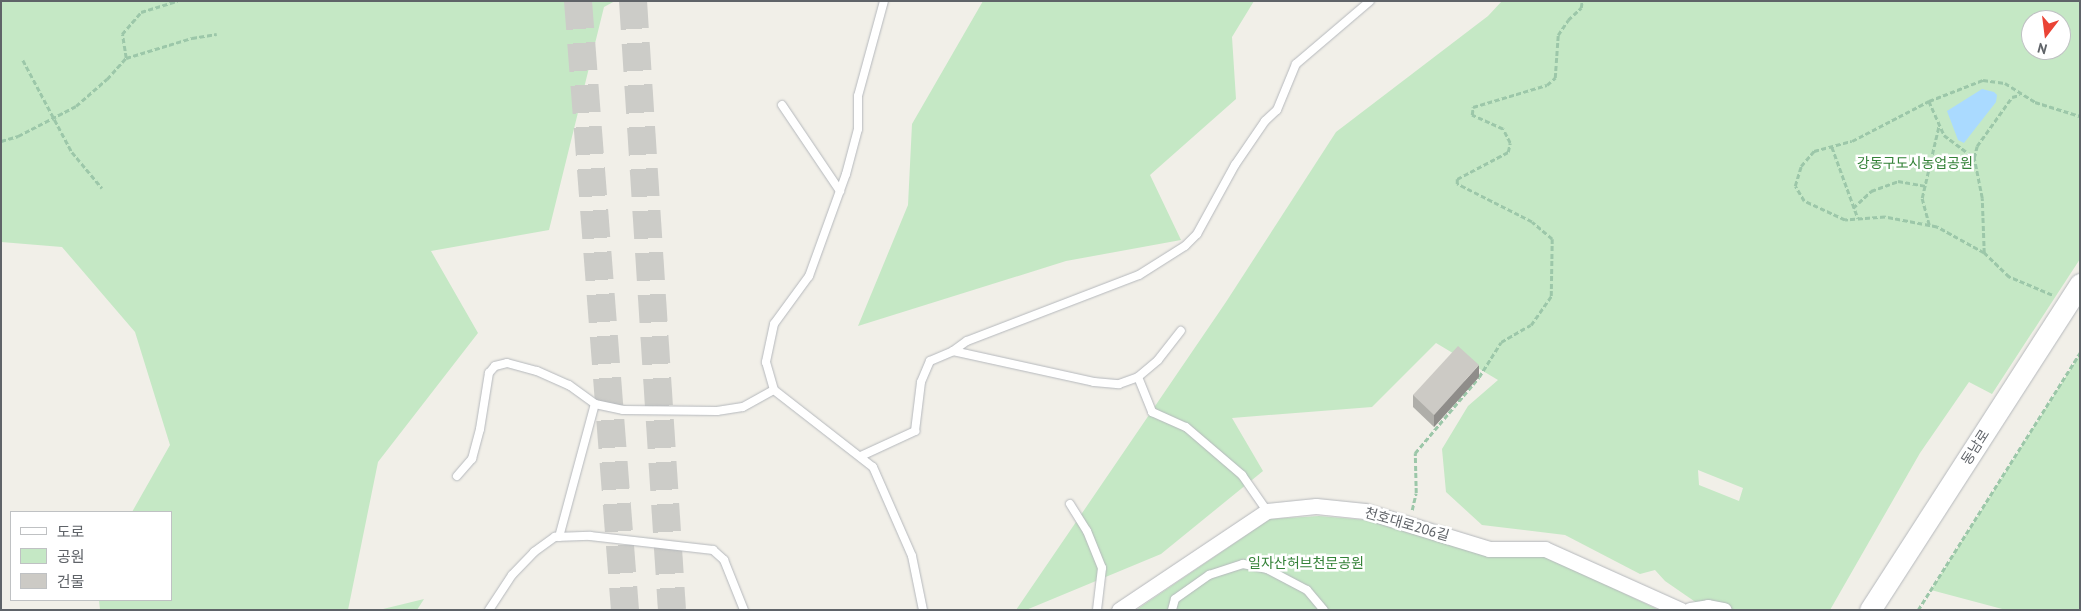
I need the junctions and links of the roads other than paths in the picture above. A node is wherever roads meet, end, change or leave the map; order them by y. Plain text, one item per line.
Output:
1 (884, 1) edge
2 (1370, 1) edge
3 (782, 106) dead end
4 (840, 191) junction
5 (2080, 284) edge
6 (1181, 332) dead end
7 (953, 351) junction
8 (1138, 377) junction
9 (774, 390) junction
10 (595, 404) junction
11 (861, 456) junction
12 (457, 476) dead end
13 (1070, 504) dead end
14 (1267, 511) junction
15 (559, 537) junction
16 (490, 610) edge
17 (744, 610) edge
18 (923, 610) edge
19 (1097, 610) edge
20 (1119, 610) edge
21 (1172, 610) edge
22 (1324, 610) edge
23 (1681, 610) edge
24 (1690, 610) edge
25 (1724, 610) edge
26 (1870, 610) edge

1 - 4 lane
2 - 7 lane
3 - 4 lane
4 - 9 lane
5 - 26 main road, 동남로
6 - 8 lane
7 - 8 lane
7 - 11 lane
8 - 14 lane
9 - 10 lane
9 - 11 lane
10 - 12 lane
10 - 15 lane
11 - 18 lane
13 - 19 lane
14 - 20 street, 천호대로206길
14 - 23 street, 천호대로206길
15 - 16 lane
15 - 17 lane
21 - 22 lane
24 - 25 street

